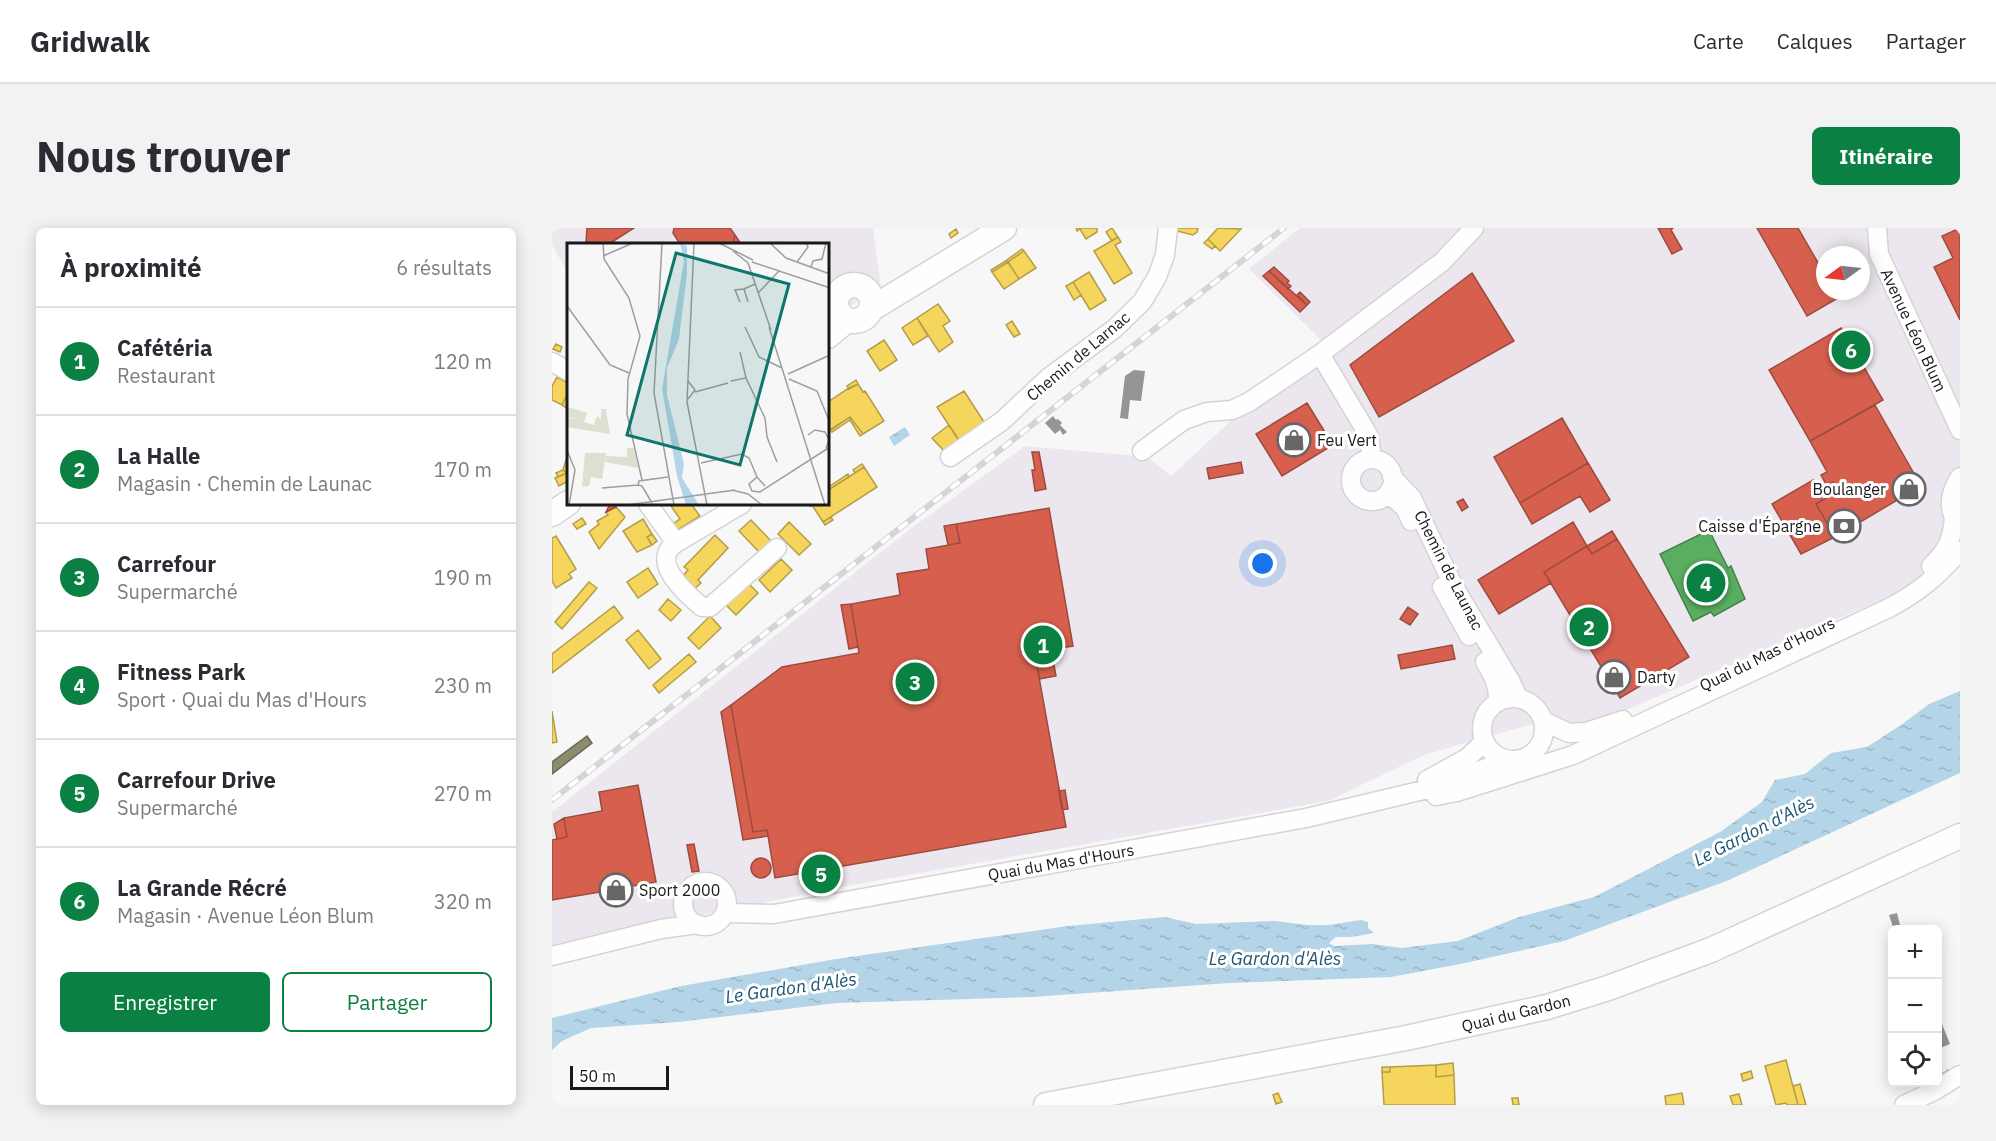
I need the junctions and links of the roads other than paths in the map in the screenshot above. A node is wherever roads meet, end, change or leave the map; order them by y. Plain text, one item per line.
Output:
1 (984, 228) edge
2 (1004, 228) edge
3 (1168, 228) edge
4 (1474, 228) edge
5 (1876, 228) edge
6 (885, 296) junction
7 (837, 318) edge
8 (830, 332) edge
9 (1320, 354) junction
10 (552, 362) edge
11 (567, 370) edge
12 (1960, 430) edge
13 (1142, 451) dead end
14 (950, 457) dead end
15 (1372, 459) junction
16 (1960, 477) edge
17 (1390, 485) junction
18 (567, 504) edge
19 (649, 506) edge
20 (739, 506) edge
21 (552, 514) edge
22 (1957, 523) edge
23 (676, 543) junction
24 (777, 548) dead end
25 (1960, 551) edge
26 (1518, 698) junction
27 (1498, 702) junction
28 (1543, 722) junction
29 (1612, 737) junction
30 (1484, 742) junction
31 (1528, 757) junction
32 (1508, 760) junction
33 (1396, 797) junction
34 (1960, 836) edge
35 (683, 904) junction
36 (725, 913) junction
37 (697, 924) junction
38 (661, 929) junction
39 (552, 956) edge
40 (1960, 1075) edge
41 (1046, 1105) edge
42 (1904, 1105) edge

1 - 6 main road
2 - 6 main road
3 - 14 street, Chemin de Larnac
4 - 9 street
5 - 12 street, Avenue Léon Blum
6 - 7 main road
6 - 7 main road
7 - 8 main road
9 - 13 street
9 - 15 street
10 - 11 street
15 - 17 street
15 - 17 street
16 - 22 street, Quai du Mas d'Hours
17 - 26 street, Chemin de Launac
17 - 27 street, Chemin de Launac
18 - 21 main road
19 - 23 street
20 - 23 street
22 - 28 street, Quai du Mas d'Hours
23 - 24 street
25 - 29 street, Quai du Mas d'Hours
26 - 27 street
26 - 28 street
27 - 30 street
28 - 31 street
29 - 31 street, Quai du Mas d'Hours
29 - 33 street, Quai du Mas d'Hours
30 - 32 street
30 - 33 street, Quai du Mas d'Hours
31 - 32 street
32 - 33 street, Quai du Mas d'Hours
33 - 36 street, Quai du Mas d'Hours
34 - 41 main road, Quai du Gardon
35 - 36 street
35 - 37 street
35 - 38 street
36 - 37 street
37 - 38 street
38 - 39 street
40 - 42 street

